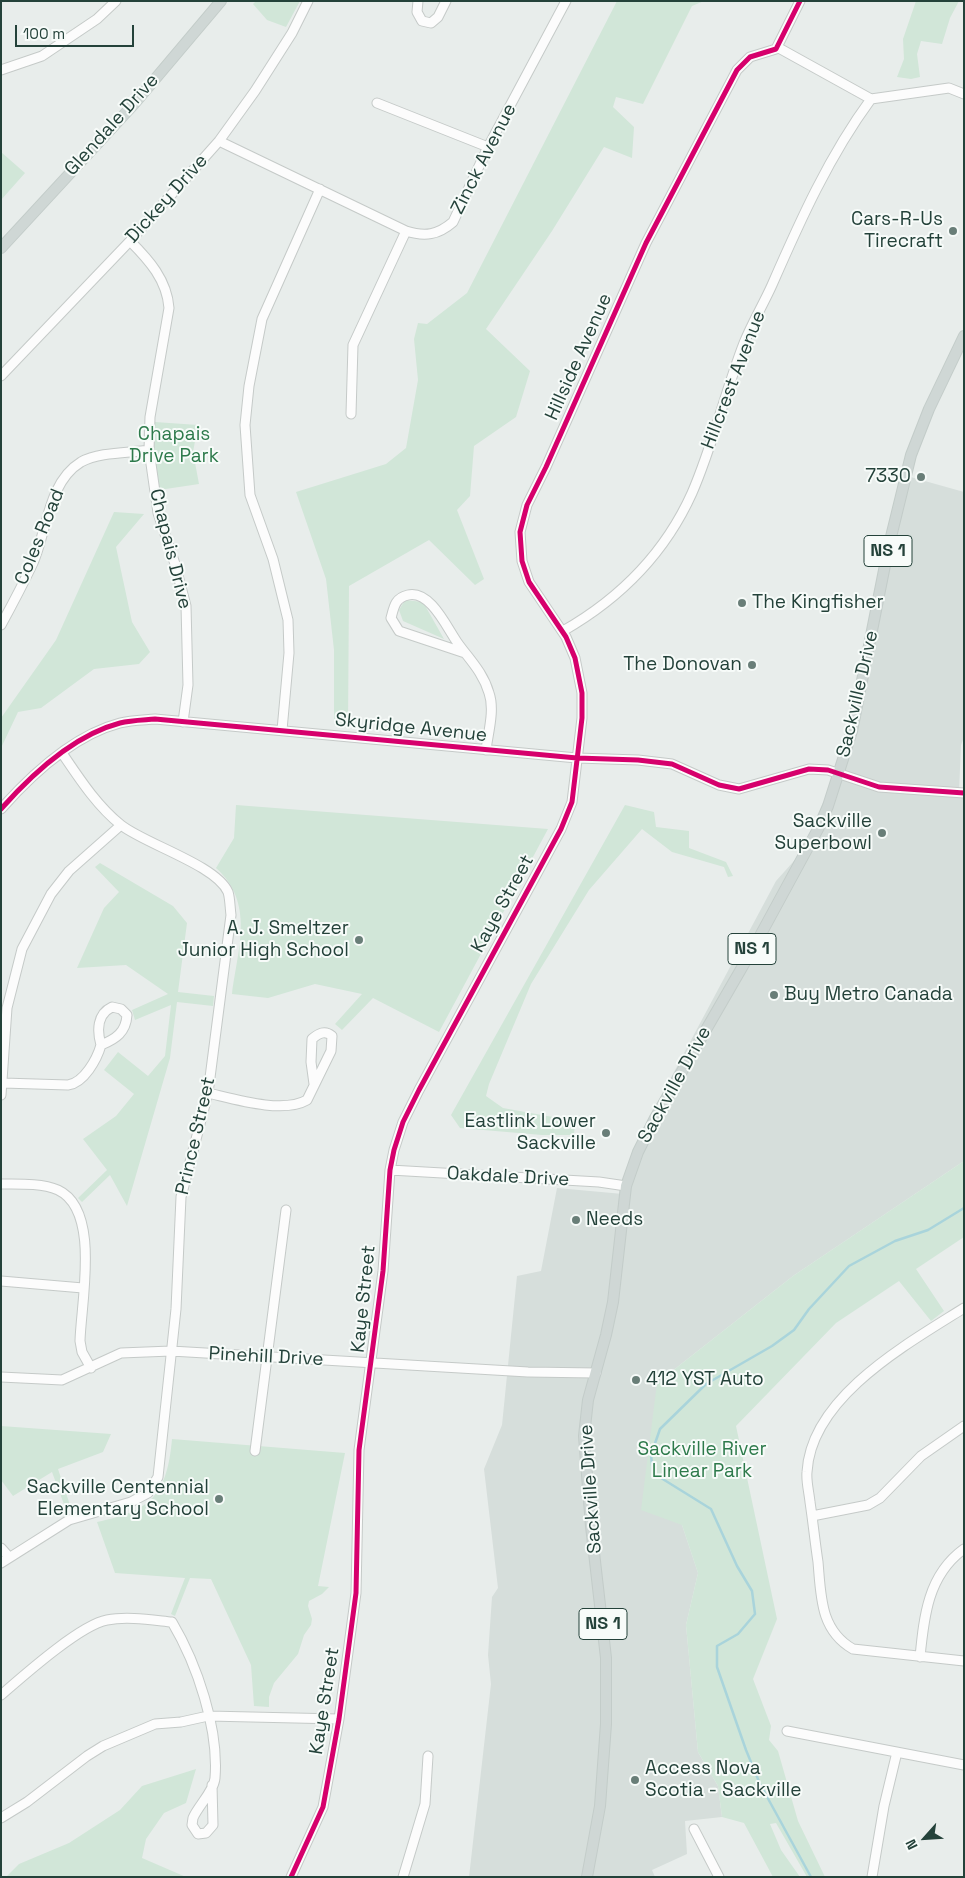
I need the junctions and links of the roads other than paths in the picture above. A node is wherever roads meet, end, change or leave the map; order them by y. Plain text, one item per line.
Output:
1 (116, 1) edge
2 (221, 1) edge
3 (308, 1) edge
4 (418, 1) edge
5 (446, 1) edge
6 (566, 1) edge
7 (800, 1) edge
8 (776, 47) junction
9 (1, 70) edge
10 (964, 94) edge
11 (871, 99) junction
12 (377, 103) dead end
13 (219, 141) junction
14 (488, 147) junction
15 (320, 189) junction
16 (406, 230) junction
17 (130, 241) junction
18 (1, 248) edge
19 (964, 336) edge
20 (1, 376) edge
21 (351, 414) dead end
22 (149, 450) junction
23 (1, 625) edge
24 (563, 631) junction
25 (465, 653) junction
26 (183, 722) junction
27 (282, 730) junction
28 (486, 750) junction
29 (62, 753) junction
30 (576, 758) junction
31 (839, 774) junction
32 (964, 792) edge
33 (1, 809) edge
34 (121, 825) junction
35 (101, 1044) dead end
36 (3, 1083) junction
37 (314, 1084) junction
38 (208, 1093) junction
39 (1, 1095) edge
40 (390, 1170) junction
41 (1, 1184) edge
42 (626, 1186) junction
43 (286, 1210) dead end
44 (1, 1281) edge
45 (83, 1288) junction
46 (964, 1308) edge
47 (171, 1351) junction
48 (266, 1357) junction
49 (372, 1363) junction
50 (91, 1368) junction
51 (596, 1373) junction
52 (1, 1377) edge
53 (964, 1426) edge
54 (255, 1451) dead end
55 (812, 1516) junction
56 (1, 1548) edge
57 (964, 1549) edge
58 (5, 1560) edge
59 (920, 1657) junction
60 (964, 1661) edge
61 (1, 1695) edge
62 (208, 1716) junction
63 (339, 1719) junction
64 (788, 1731) dead end
65 (897, 1752) junction
66 (428, 1756) dead end
67 (964, 1765) edge
68 (212, 1786) junction
69 (1, 1818) edge
70 (694, 1829) dead end
71 (291, 1877) edge
72 (403, 1877) edge
73 (587, 1877) edge
74 (720, 1877) edge
75 (872, 1877) edge

1 - 9 street
2 - 18 main road, Glendale Drive
3 - 13 street, Dickey Drive
4 - 5 street
6 - 14 street, Zinck Avenue
7 - 8 street
8 - 11 street
8 - 24 street, Hillside Avenue
10 - 11 street
11 - 24 street, Hillcrest Avenue
12 - 14 street
13 - 15 street, Zinck Avenue
13 - 17 street, Dickey Drive
14 - 16 street, Zinck Avenue
15 - 16 street, Zinck Avenue
15 - 27 street
16 - 21 street
17 - 20 street, Dickey Drive
17 - 22 street, Chapais Drive
19 - 31 main road, Sackville Drive / NS 1
22 - 23 street, Coles Road
22 - 26 street, Chapais Drive
24 - 30 street, Hillside Avenue
25 - 25 street
25 - 28 street
26 - 27 street, Skyridge Avenue
26 - 29 street, Skyridge Avenue
27 - 28 street, Skyridge Avenue
28 - 30 street, Skyridge Avenue
29 - 33 street, Skyridge Avenue
29 - 34 street, Prince Street
30 - 31 street, Skyridge Avenue
30 - 40 street, Kaye Street
31 - 32 street, Skyridge Avenue
31 - 42 main road, Sackville Drive / NS 1
34 - 36 street
34 - 38 street, Prince Street
35 - 36 street
36 - 39 street
37 - 37 street
37 - 38 street
38 - 47 street, Prince Street
40 - 42 street, Oakdale Drive
40 - 49 street, Kaye Street
41 - 45 street
42 - 51 main road, Sackville Drive / NS 1
43 - 48 street
44 - 45 street
45 - 50 street
46 - 55 street
47 - 48 street, Pinehill Drive
47 - 50 street, Pinehill Drive
47 - 58 street, Prince Street
48 - 49 street, Pinehill Drive
48 - 54 street
49 - 51 street, Pinehill Drive
49 - 63 street, Kaye Street
50 - 52 street, Pinehill Drive
51 - 73 main road, Sackville Drive / NS 1
53 - 55 street
55 - 59 street
56 - 58 street
57 - 59 street
59 - 60 street
61 - 62 street
62 - 63 street
62 - 68 street
62 - 69 street
63 - 71 street, Kaye Street
64 - 65 street
65 - 67 street
65 - 75 street
66 - 72 street
68 - 68 street
70 - 74 street

